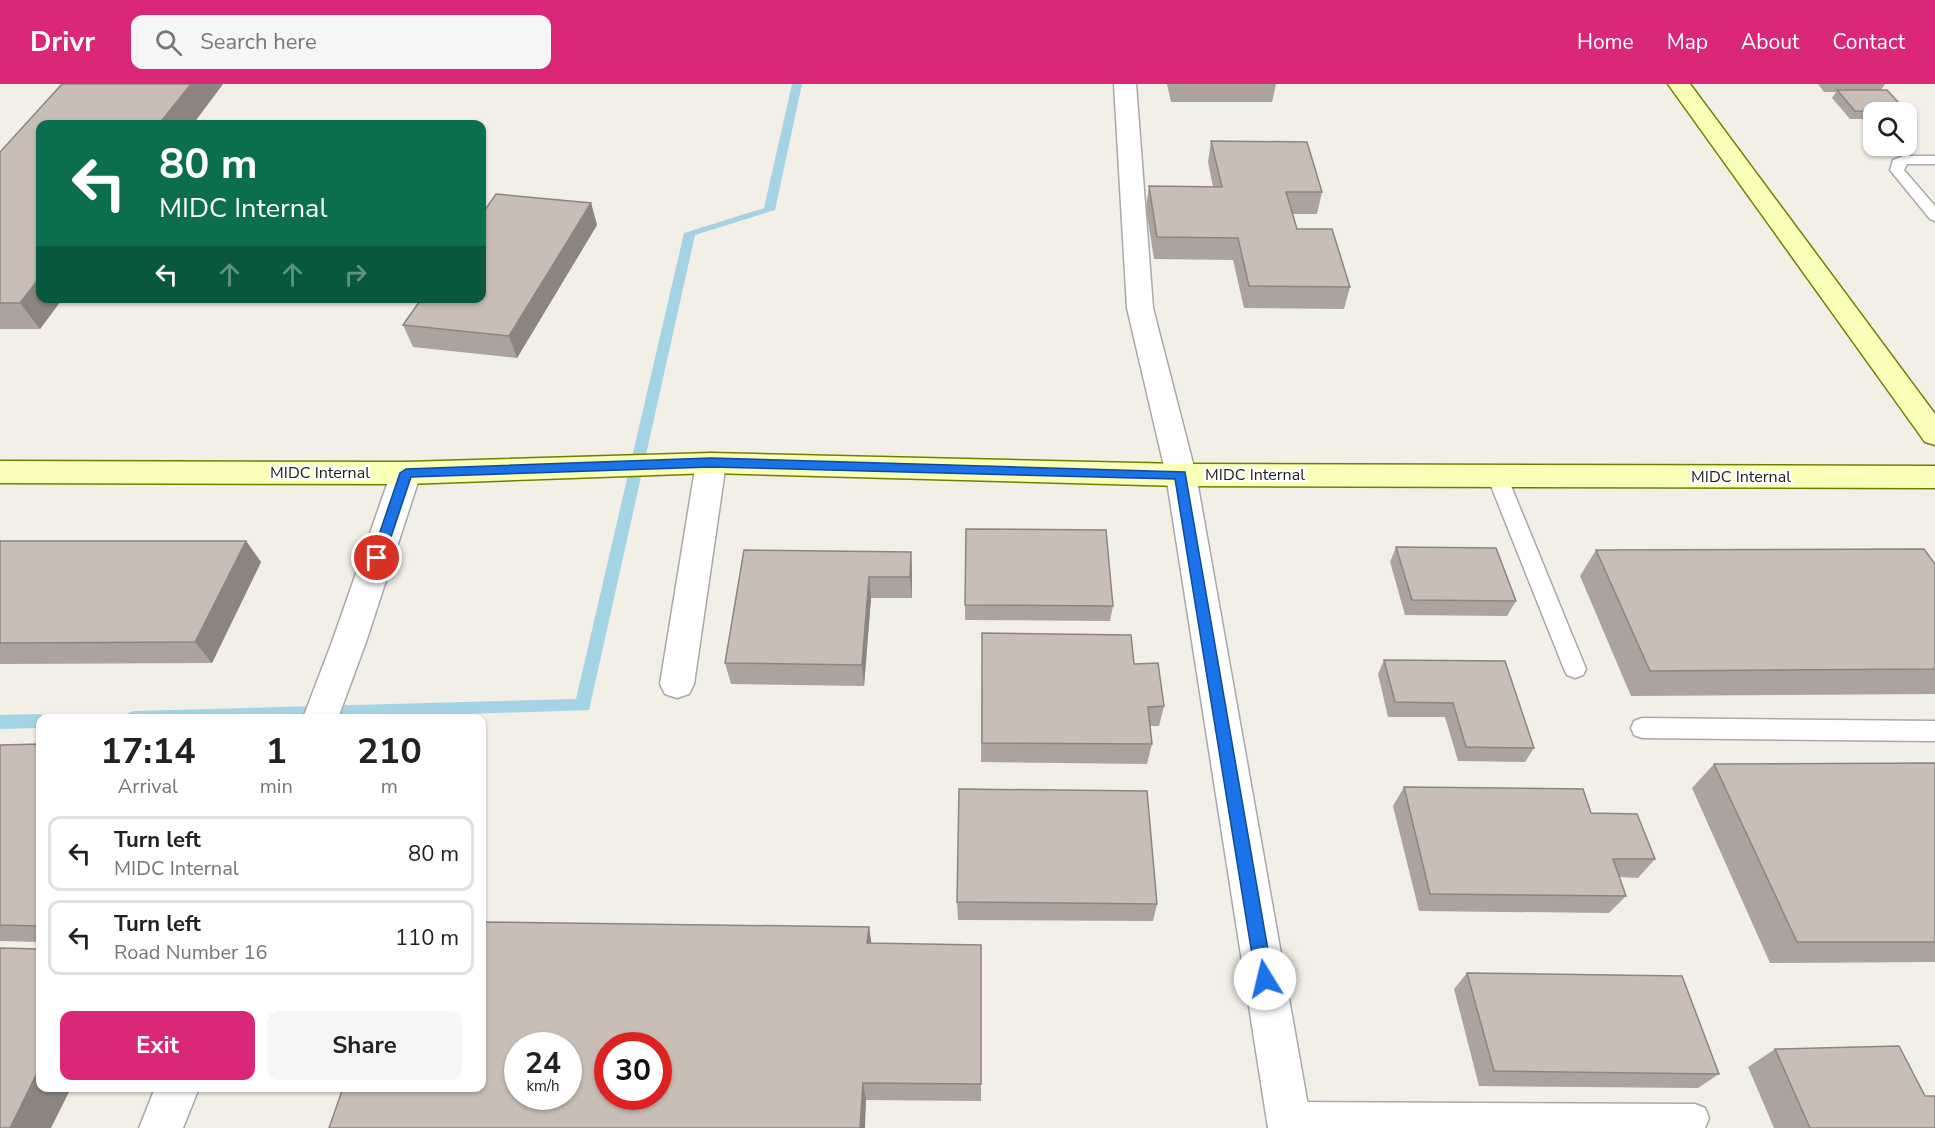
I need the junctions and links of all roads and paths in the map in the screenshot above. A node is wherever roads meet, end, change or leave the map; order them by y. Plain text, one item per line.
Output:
1 (1125, 84) edge
2 (1679, 84) edge
3 (1935, 160) edge
4 (1935, 216) edge
5 (1935, 435) edge
6 (711, 463) junction
7 (0, 472) edge
8 (406, 473) junction
9 (1181, 475) junction
10 (1497, 476) junction
11 (1935, 477) edge
12 (1575, 669) dead end
13 (677, 684) dead end
14 (322, 714) edge
15 (1642, 728) dead end
16 (1935, 731) edge
17 (175, 1092) edge
18 (1695, 1118) dead end
19 (1289, 1122) edge
20 (161, 1128) edge

1 - 9 street
2 - 5 street
3 - 4 lane
6 - 8 street, MIDC Internal
6 - 9 street, MIDC Internal
6 - 13 street
7 - 8 street, MIDC Internal
8 - 14 street
9 - 10 street, MIDC Internal
9 - 19 street
10 - 11 street, MIDC Internal
10 - 12 lane
15 - 16 lane
17 - 20 street
18 - 19 lane

